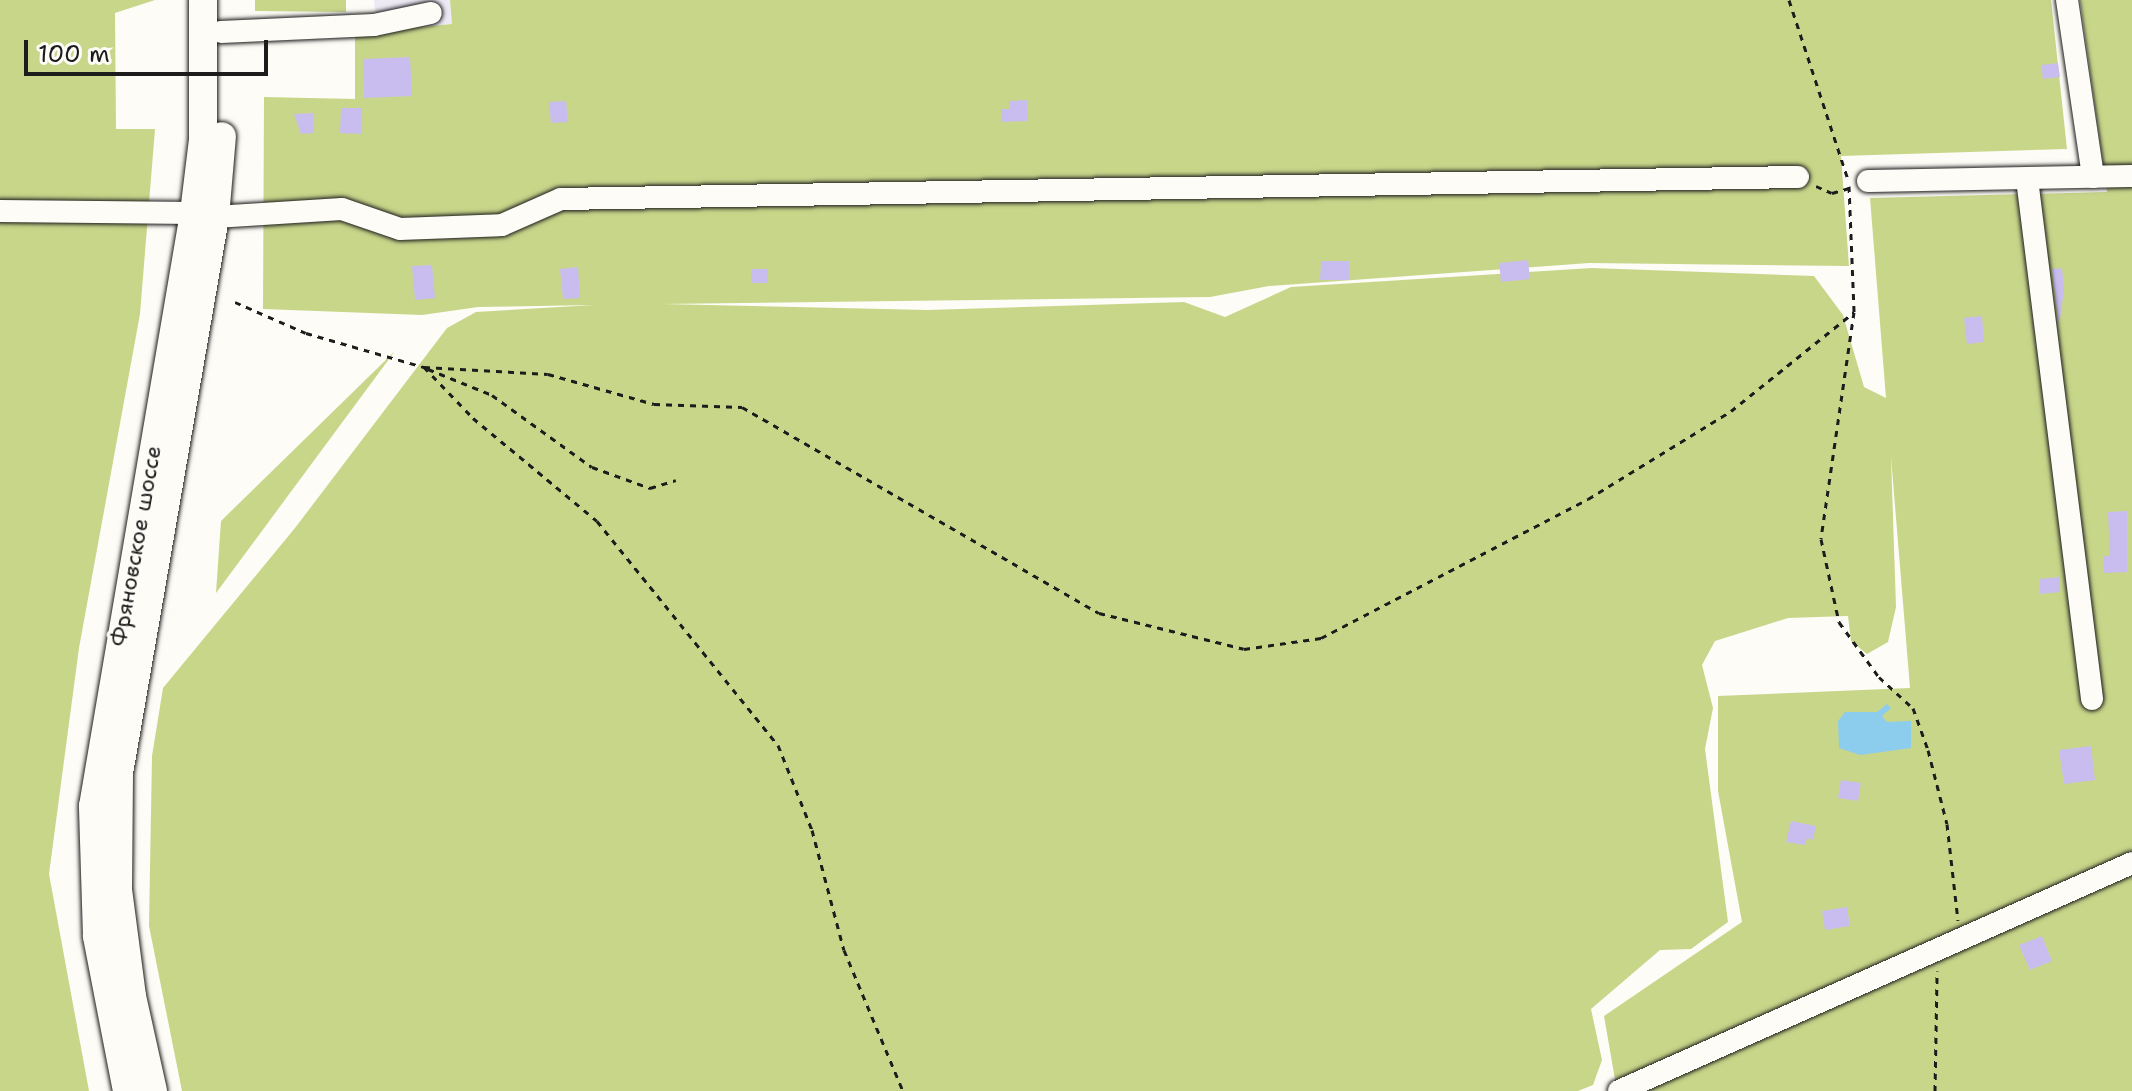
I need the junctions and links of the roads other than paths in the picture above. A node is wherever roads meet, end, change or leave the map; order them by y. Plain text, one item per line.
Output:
1 (203, 0) edge
2 (221, 0) edge
3 (2067, 0) edge
4 (431, 13) dead end
5 (221, 32) junction
6 (2132, 176) edge
7 (1798, 177) road end
8 (2093, 177) junction
9 (2027, 179) junction
10 (1859, 185) road end
11 (0, 211) edge
12 (204, 215) junction
13 (2092, 699) dead end
14 (2132, 863) edge
15 (127, 1091) edge
16 (153, 1091) edge
17 (1619, 1091) edge

1 - 12 main road, Фряновское шоссе
2 - 5 main road, Фряновское шоссе
3 - 8 street
4 - 5 street
5 - 12 main road, Фряновское шоссе
6 - 8 street
7 - 12 street
8 - 9 street
9 - 10 street
9 - 13 street
11 - 12 street
12 - 15 main road, Фряновское шоссе
12 - 16 main road, Фряновское шоссе
14 - 17 street

